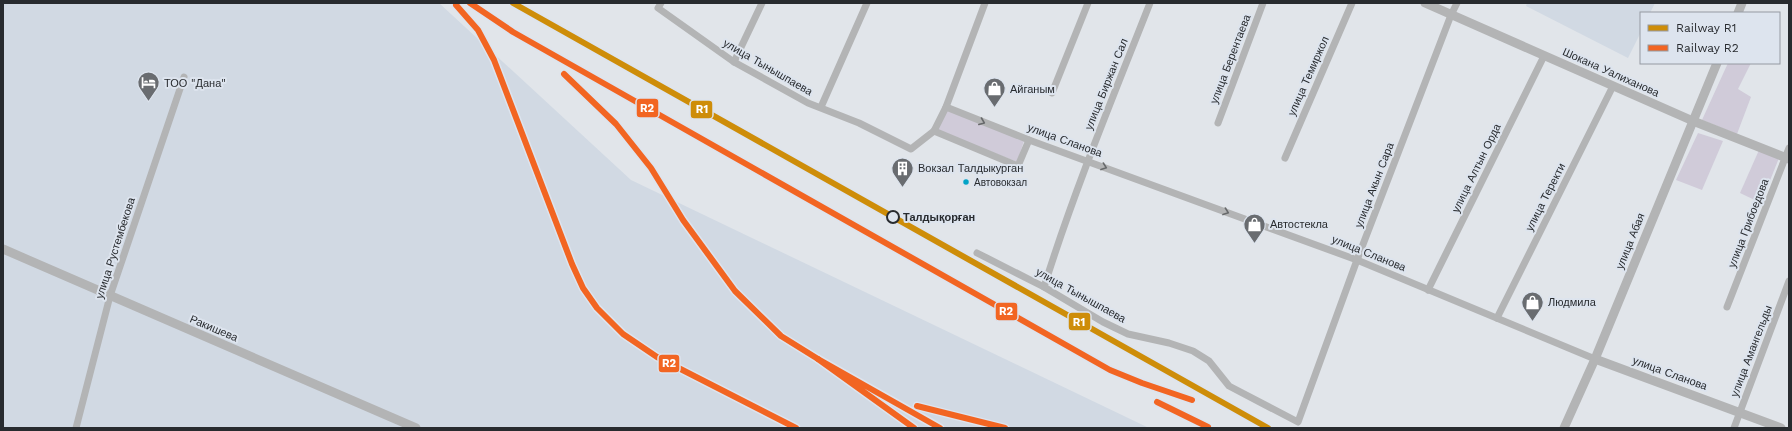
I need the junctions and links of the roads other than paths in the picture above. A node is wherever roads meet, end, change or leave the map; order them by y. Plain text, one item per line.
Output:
1 (762, 3) edge
2 (867, 3) edge
3 (985, 3) edge
4 (1088, 3) edge
5 (1150, 3) edge
6 (1263, 3) edge
7 (1352, 3) edge
8 (1425, 3) edge
9 (1457, 3) edge
10 (659, 5) edge
11 (1451, 15) junction
12 (1544, 56) junction
13 (734, 62) junction
14 (1717, 64) edge
15 (184, 77) dead end
16 (1613, 86) junction
17 (1052, 93) dead end
18 (821, 107) junction
19 (946, 107) junction
20 (1693, 121) junction
21 (1218, 124) dead end
22 (934, 131) junction
23 (1029, 140) junction
24 (1789, 148) edge
25 (1285, 158) dead end
26 (1787, 158) edge
27 (1088, 162) junction
28 (3, 249) edge
29 (977, 252) dead end
30 (1357, 260) junction
31 (1789, 281) edge
32 (1044, 287) junction
33 (1428, 290) junction
34 (110, 296) junction
35 (1727, 307) dead end
36 (1497, 318) junction
37 (1595, 358) junction
38 (1740, 412) junction
39 (1298, 422) joint
40 (76, 428) edge
41 (416, 428) edge
42 (1564, 428) edge
43 (1734, 428) edge
44 (1781, 428) edge

1 - 13 street
2 - 18 street
3 - 19 street, улица Тынышпаева
4 - 17 street
5 - 27 street, улица Биржан Сал
6 - 21 street, улица Берентаева
7 - 25 street, улица Темиржол
8 - 11 street, Шокана Уалиханова
9 - 11 street, улица Акын Сара
10 - 13 street, улица Тынышпаева
11 - 12 street, Шокана Уалиханова
11 - 30 street, улица Акын Сара
12 - 16 street, Шокана Уалиханова
12 - 33 street, улица Алтын Орда
13 - 18 street, улица Тынышпаева
14 - 20 street, улица Абая
15 - 34 street, улица Рустембекова
16 - 20 street, Шокана Уалиханова
16 - 36 street, улица Теректи
18 - 22 street, улица Тынышпаева
19 - 22 street, улица Тынышпаева
19 -> 23 street, улица Сланова
20 - 26 street, Шокана Уалиханова
20 - 37 street, улица Абая
22 - 23 street
23 - 27 street, улица Сланова
24 - 26 street, улица Грибоедова
26 - 35 street, улица Грибоедова
27 -> 30 street, улица Сланова
27 - 32 street, улица Биржан Сал
28 - 34 street, Ракишева
29 - 32 street, улица Тынышпаева
30 - 33 street, улица Сланова
30 - 39 street, улица Акын Сара
31 - 38 street, улица Амангельды
32 - 39 street, улица Тынышпаева
33 - 36 street, улица Сланова
34 - 40 street, улица Рустембекова
34 - 41 street, Ракишева
36 - 37 street, улица Сланова
37 - 38 street, улица Сланова
37 - 42 street, улица Абая
38 - 43 street, улица Амангельды
38 - 44 street, улица Сланова

